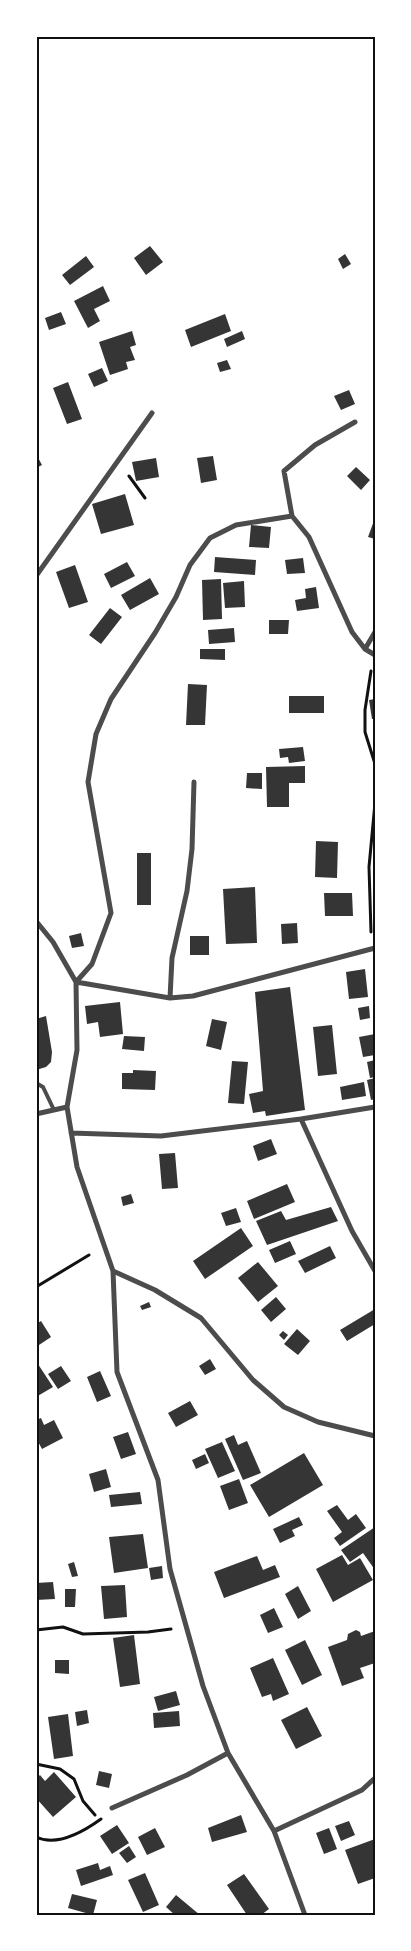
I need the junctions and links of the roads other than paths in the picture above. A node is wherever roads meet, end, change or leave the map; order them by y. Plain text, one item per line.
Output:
1 (152, 413) dead end
2 (355, 422) dead end
3 (292, 516) junction
4 (36, 575) edge
5 (375, 632) edge
6 (364, 649) junction
7 (375, 655) edge
8 (194, 782) dead end
9 (36, 922) edge
10 (374, 948) edge
11 (76, 982) junction
12 (170, 998) junction
13 (36, 1083) edge
14 (67, 1107) junction
15 (375, 1107) edge
16 (54, 1110) junction
17 (36, 1114) edge
18 (301, 1119) junction
19 (71, 1133) junction
20 (113, 1271) junction
21 (375, 1271) edge
22 (375, 1436) edge
23 (228, 1753) junction
24 (375, 1778) edge
25 (112, 1808) road end
26 (274, 1831) junction
27 (305, 1915) edge

1 - 4 street
2 - 3 street
3 - 6 street
3 - 11 street
5 - 6 street
6 - 7 street
8 - 12 street
9 - 11 street
10 - 12 street
11 - 12 street
11 - 14 street
13 - 16 lane
14 - 16 street
14 - 19 street
15 - 18 street
16 - 17 street
18 - 19 street
18 - 21 street
19 - 20 street
20 - 22 street
20 - 23 street
23 - 25 street
23 - 26 street
24 - 26 street
26 - 27 street

